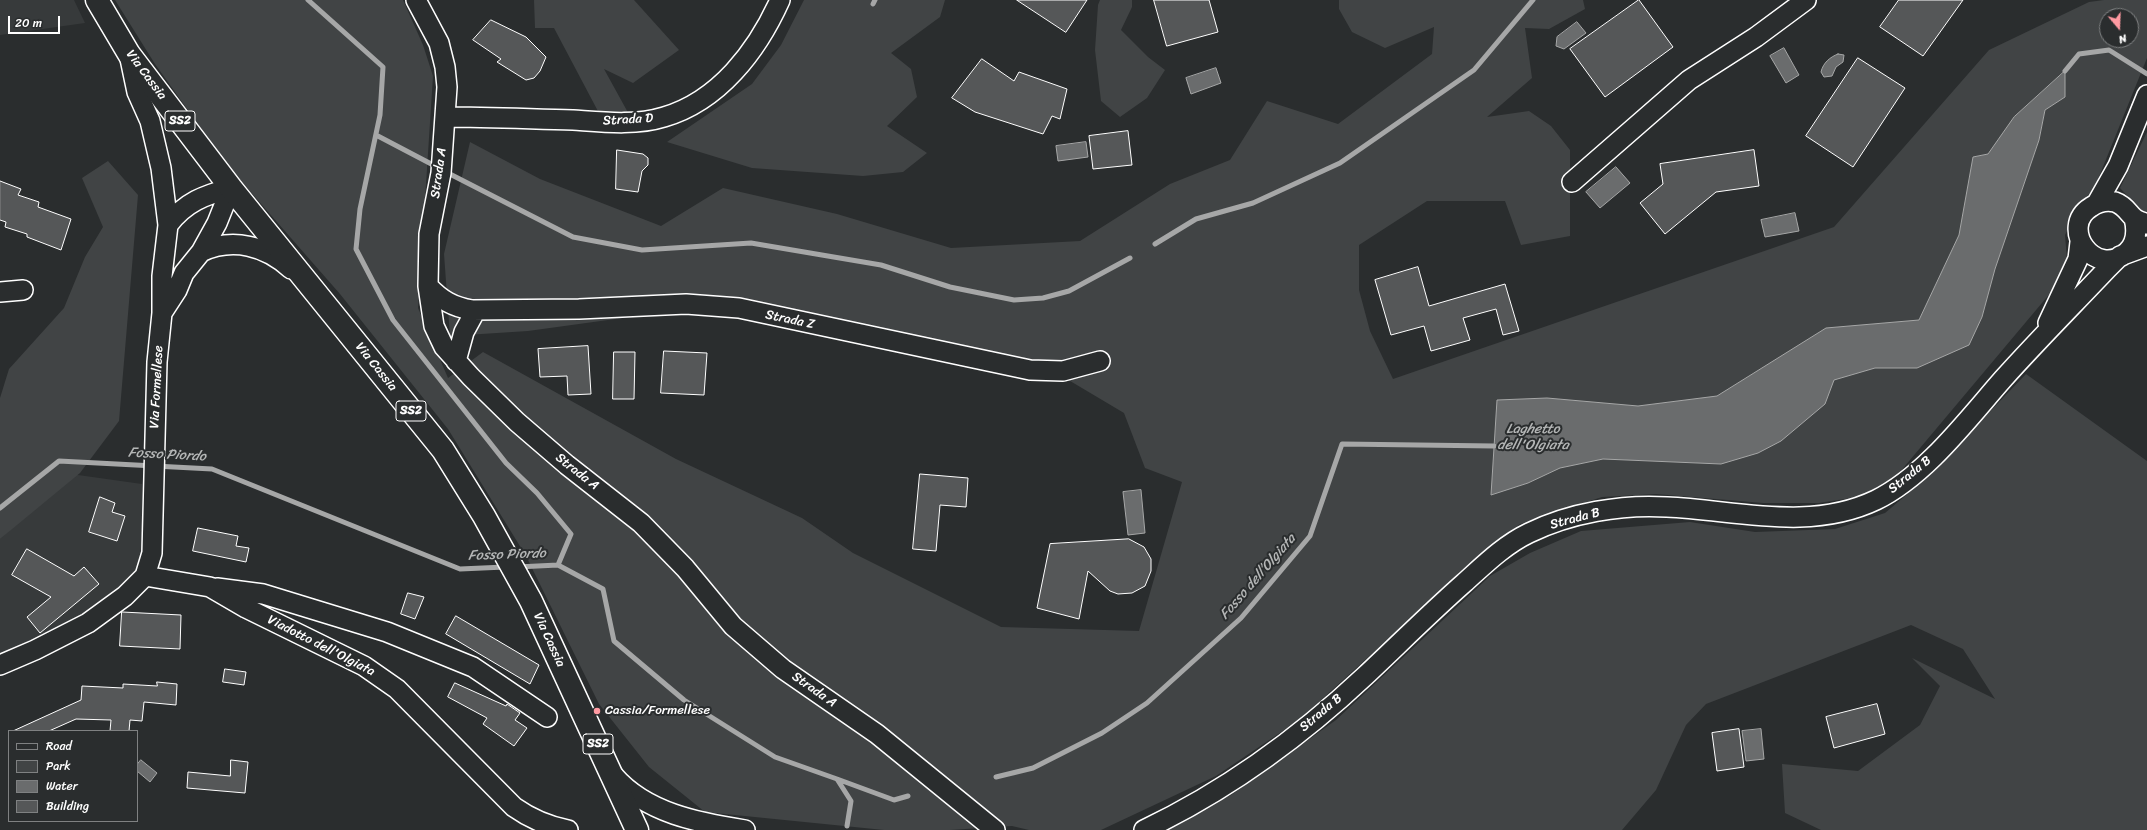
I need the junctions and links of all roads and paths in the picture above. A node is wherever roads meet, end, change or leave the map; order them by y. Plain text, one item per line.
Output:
1 (97, 0) edge
2 (416, 0) edge
3 (780, 0) edge
4 (1806, 0) edge
5 (129, 54) junction
6 (2147, 94) edge
7 (445, 117) junction
8 (2118, 166) junction
9 (1572, 182) dead end
10 (231, 188) junction
11 (2096, 203) junction
12 (2136, 218) edge
13 (168, 225) junction
14 (2080, 242) junction
15 (2147, 246) edge
16 (201, 252) junction
17 (2120, 256) junction
18 (428, 286) junction
19 (312, 287) junction
20 (23, 290) dead end
21 (0, 292) edge
22 (476, 310) junction
23 (162, 313) junction
24 (2040, 339) junction
25 (456, 361) junction
26 (1100, 361) dead end
27 (145, 576) junction
28 (210, 587) junction
29 (0, 665) edge
30 (547, 717) dead end
31 (612, 773) junction
32 (989, 828) edge
33 (568, 830) edge
34 (637, 830) edge
35 (745, 830) edge
36 (1144, 830) edge

1 - 5 main road, Via Cassia / SS2
2 - 7 street, Strada A
3 - 7 street, Strada D
4 - 9 street
5 - 10 main road, Via Cassia / SS2
5 - 13 street, Via Formellese
6 - 8 street
7 - 18 street, Strada A
8 - 11 street
8 - 12 street
10 - 13 street
10 - 16 street
10 - 19 main road, Via Cassia / SS2
11 - 12 street
11 - 14 street
12 - 17 street
13 - 23 street, Via Formellese
14 - 17 street
14 - 24 street, Strada B
15 - 17 street, Strada B
16 - 19 street
16 - 23 street
17 - 24 street, Strada B
18 - 22 street, Strada Z
18 - 25 street, Strada A
19 - 31 main road, Via Cassia / SS2
20 - 21 street
22 - 25 street
22 - 26 street, Strada Z
23 - 27 street, Via Formellese
24 - 36 street, Strada B
25 - 32 street, Strada A
27 - 28 street, Viadotto dell'Olgiata
27 - 29 street, Via Formellese
28 - 30 street
28 - 33 street, Viadotto dell'Olgiata
31 - 34 main road, Via Cassia / SS2
31 - 35 street

